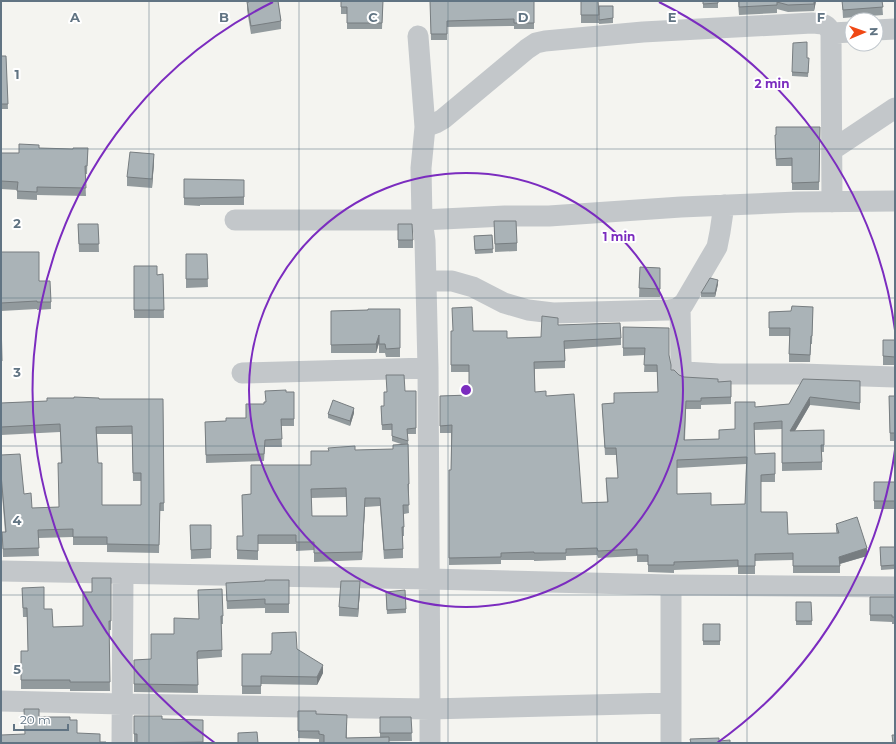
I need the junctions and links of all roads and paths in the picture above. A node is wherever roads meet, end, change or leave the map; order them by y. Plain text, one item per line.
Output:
1 (895, 29) edge
2 (884, 30) edge
3 (844, 32) edge
4 (831, 33) junction
5 (418, 36) dead end
6 (895, 108) edge
7 (425, 127) junction
8 (832, 150) junction
9 (895, 201) edge
10 (832, 202) junction
11 (724, 205) junction
12 (235, 220) dead end
13 (422, 220) junction
14 (426, 281) junction
15 (680, 306) junction
16 (428, 368) junction
17 (242, 373) dead end
18 (895, 377) edge
19 (1, 571) edge
20 (123, 574) junction
21 (430, 579) junction
22 (671, 585) junction
23 (895, 586) edge
24 (1, 701) edge
25 (671, 703) junction
26 (122, 704) junction
27 (430, 709) junction
28 (122, 743) edge
29 (430, 743) edge
30 (671, 743) edge

1 - 2 street
3 - 4 street
4 - 7 street
4 - 8 street
5 - 7 street
6 - 8 street
7 - 13 street
8 - 10 street
9 - 10 street
10 - 11 street
11 - 13 street
11 - 15 street
12 - 13 street
13 - 14 street
14 - 15 street
14 - 16 street
15 - 18 street
16 - 17 street
16 - 21 street
19 - 20 street
20 - 21 street
20 - 26 street
21 - 22 street
21 - 27 street
22 - 23 street
22 - 25 street
24 - 26 street
25 - 27 street
25 - 30 street
26 - 27 street
26 - 28 street
27 - 29 street

